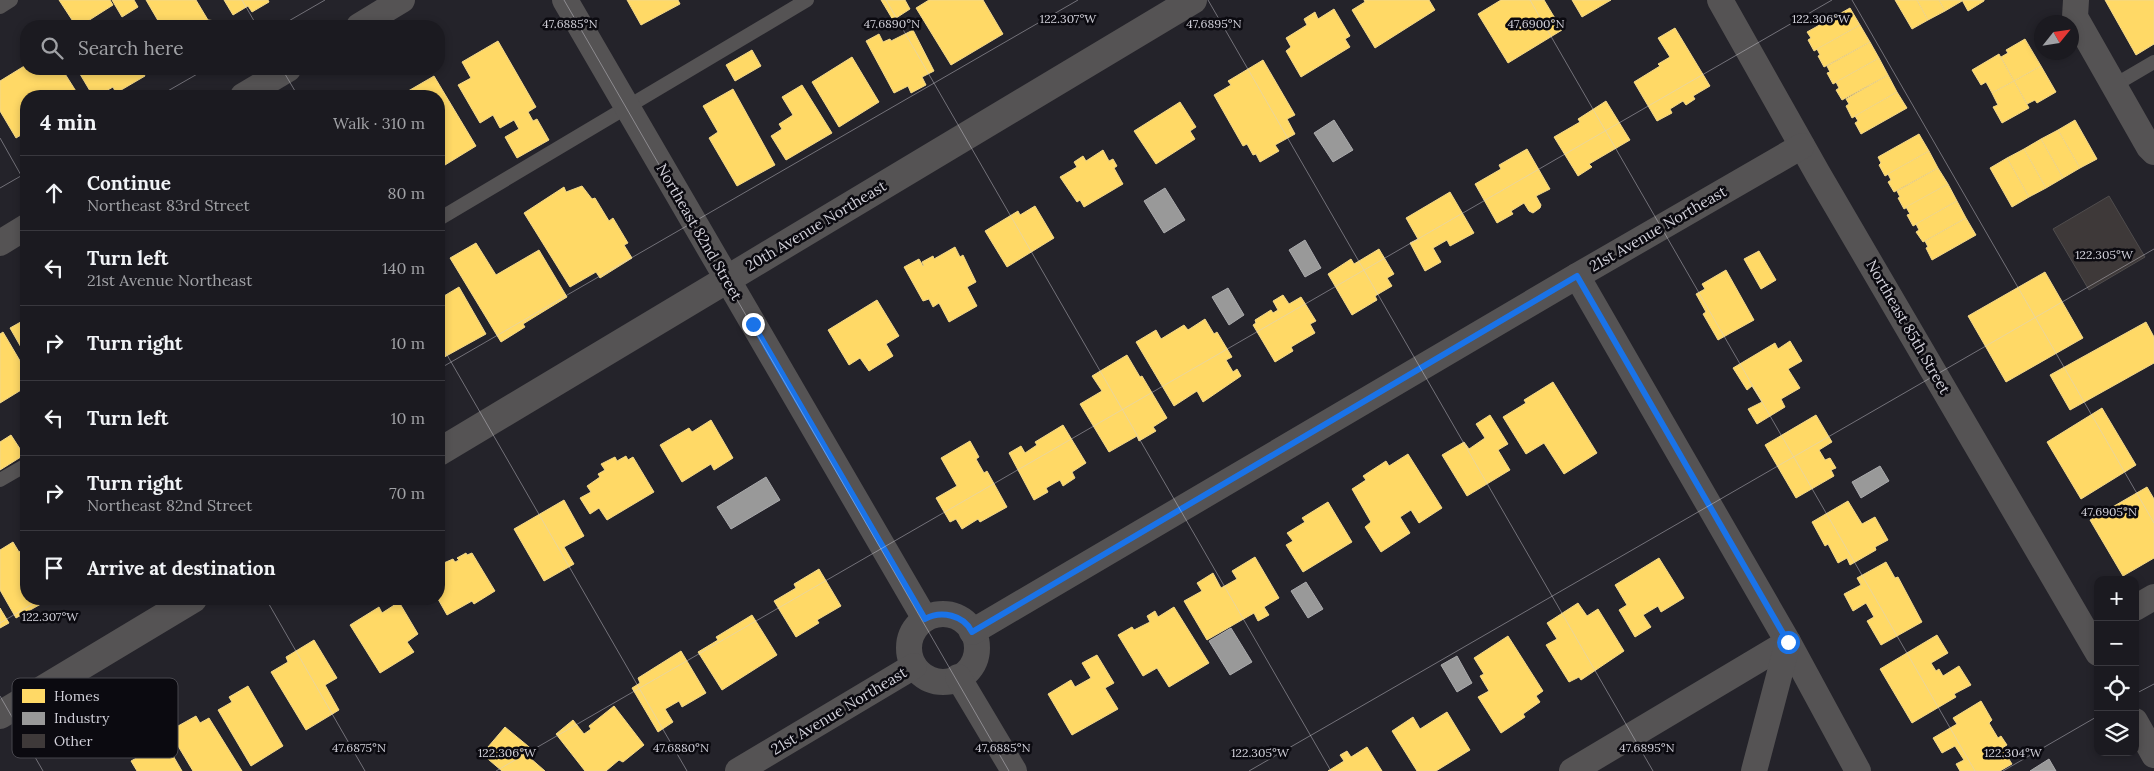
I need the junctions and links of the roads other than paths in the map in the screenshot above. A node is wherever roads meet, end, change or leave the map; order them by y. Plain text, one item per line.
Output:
1 (11, 0) edge
2 (402, 0) edge
3 (565, 0) edge
4 (807, 0) edge
5 (1193, 0) edge
6 (1720, 0) edge
7 (2076, 0) edge
8 (0, 7) edge
9 (369, 20) edge
10 (2154, 62) edge
11 (278, 75) edge
12 (2114, 86) junction
13 (253, 90) edge
14 (626, 107) junction
15 (1802, 146) junction
16 (2154, 152) edge
17 (445, 215) edge
18 (20, 231) edge
19 (0, 243) edge
20 (1577, 276) junction
21 (726, 280) junction
22 (445, 448) edge
23 (20, 468) edge
24 (0, 480) edge
25 (2154, 597) edge
26 (184, 605) edge
27 (2139, 606) edge
28 (925, 619) junction
29 (972, 632) junction
30 (2094, 639) edge
31 (1788, 642) junction
32 (914, 666) junction
33 (958, 677) junction
34 (62, 678) edge
35 (12, 708) edge
36 (0, 715) edge
37 (2139, 727) edge
38 (2154, 754) edge
39 (738, 771) edge
40 (1014, 771) edge
41 (1572, 771) edge
42 (1754, 771) edge
43 (1858, 771) edge

1 - 8 lane
2 - 9 street
3 - 14 street, Northeast 82nd Street
4 - 14 lane
5 - 21 street, 20th Avenue Northeast
6 - 15 street, Northeast 85th Street
7 - 12 street
10 - 12 lane
11 - 13 street
12 - 16 street
14 - 17 lane
14 - 21 street, Northeast 82nd Street
15 - 20 street, 21st Avenue Northeast
15 - 30 street, Northeast 85th Street
18 - 19 street
20 - 29 street, 21st Avenue Northeast
20 - 31 street
21 - 22 street, 20th Avenue Northeast
21 - 28 street, Northeast 82nd Street
23 - 24 lane
25 - 27 street
26 - 34 street
28 - 29 street
28 - 32 street
29 - 33 street
31 - 41 street
31 - 42 street
31 - 43 street
32 - 33 street
32 - 39 street, 21st Avenue Northeast
33 - 40 street
35 - 36 street
37 - 38 street

